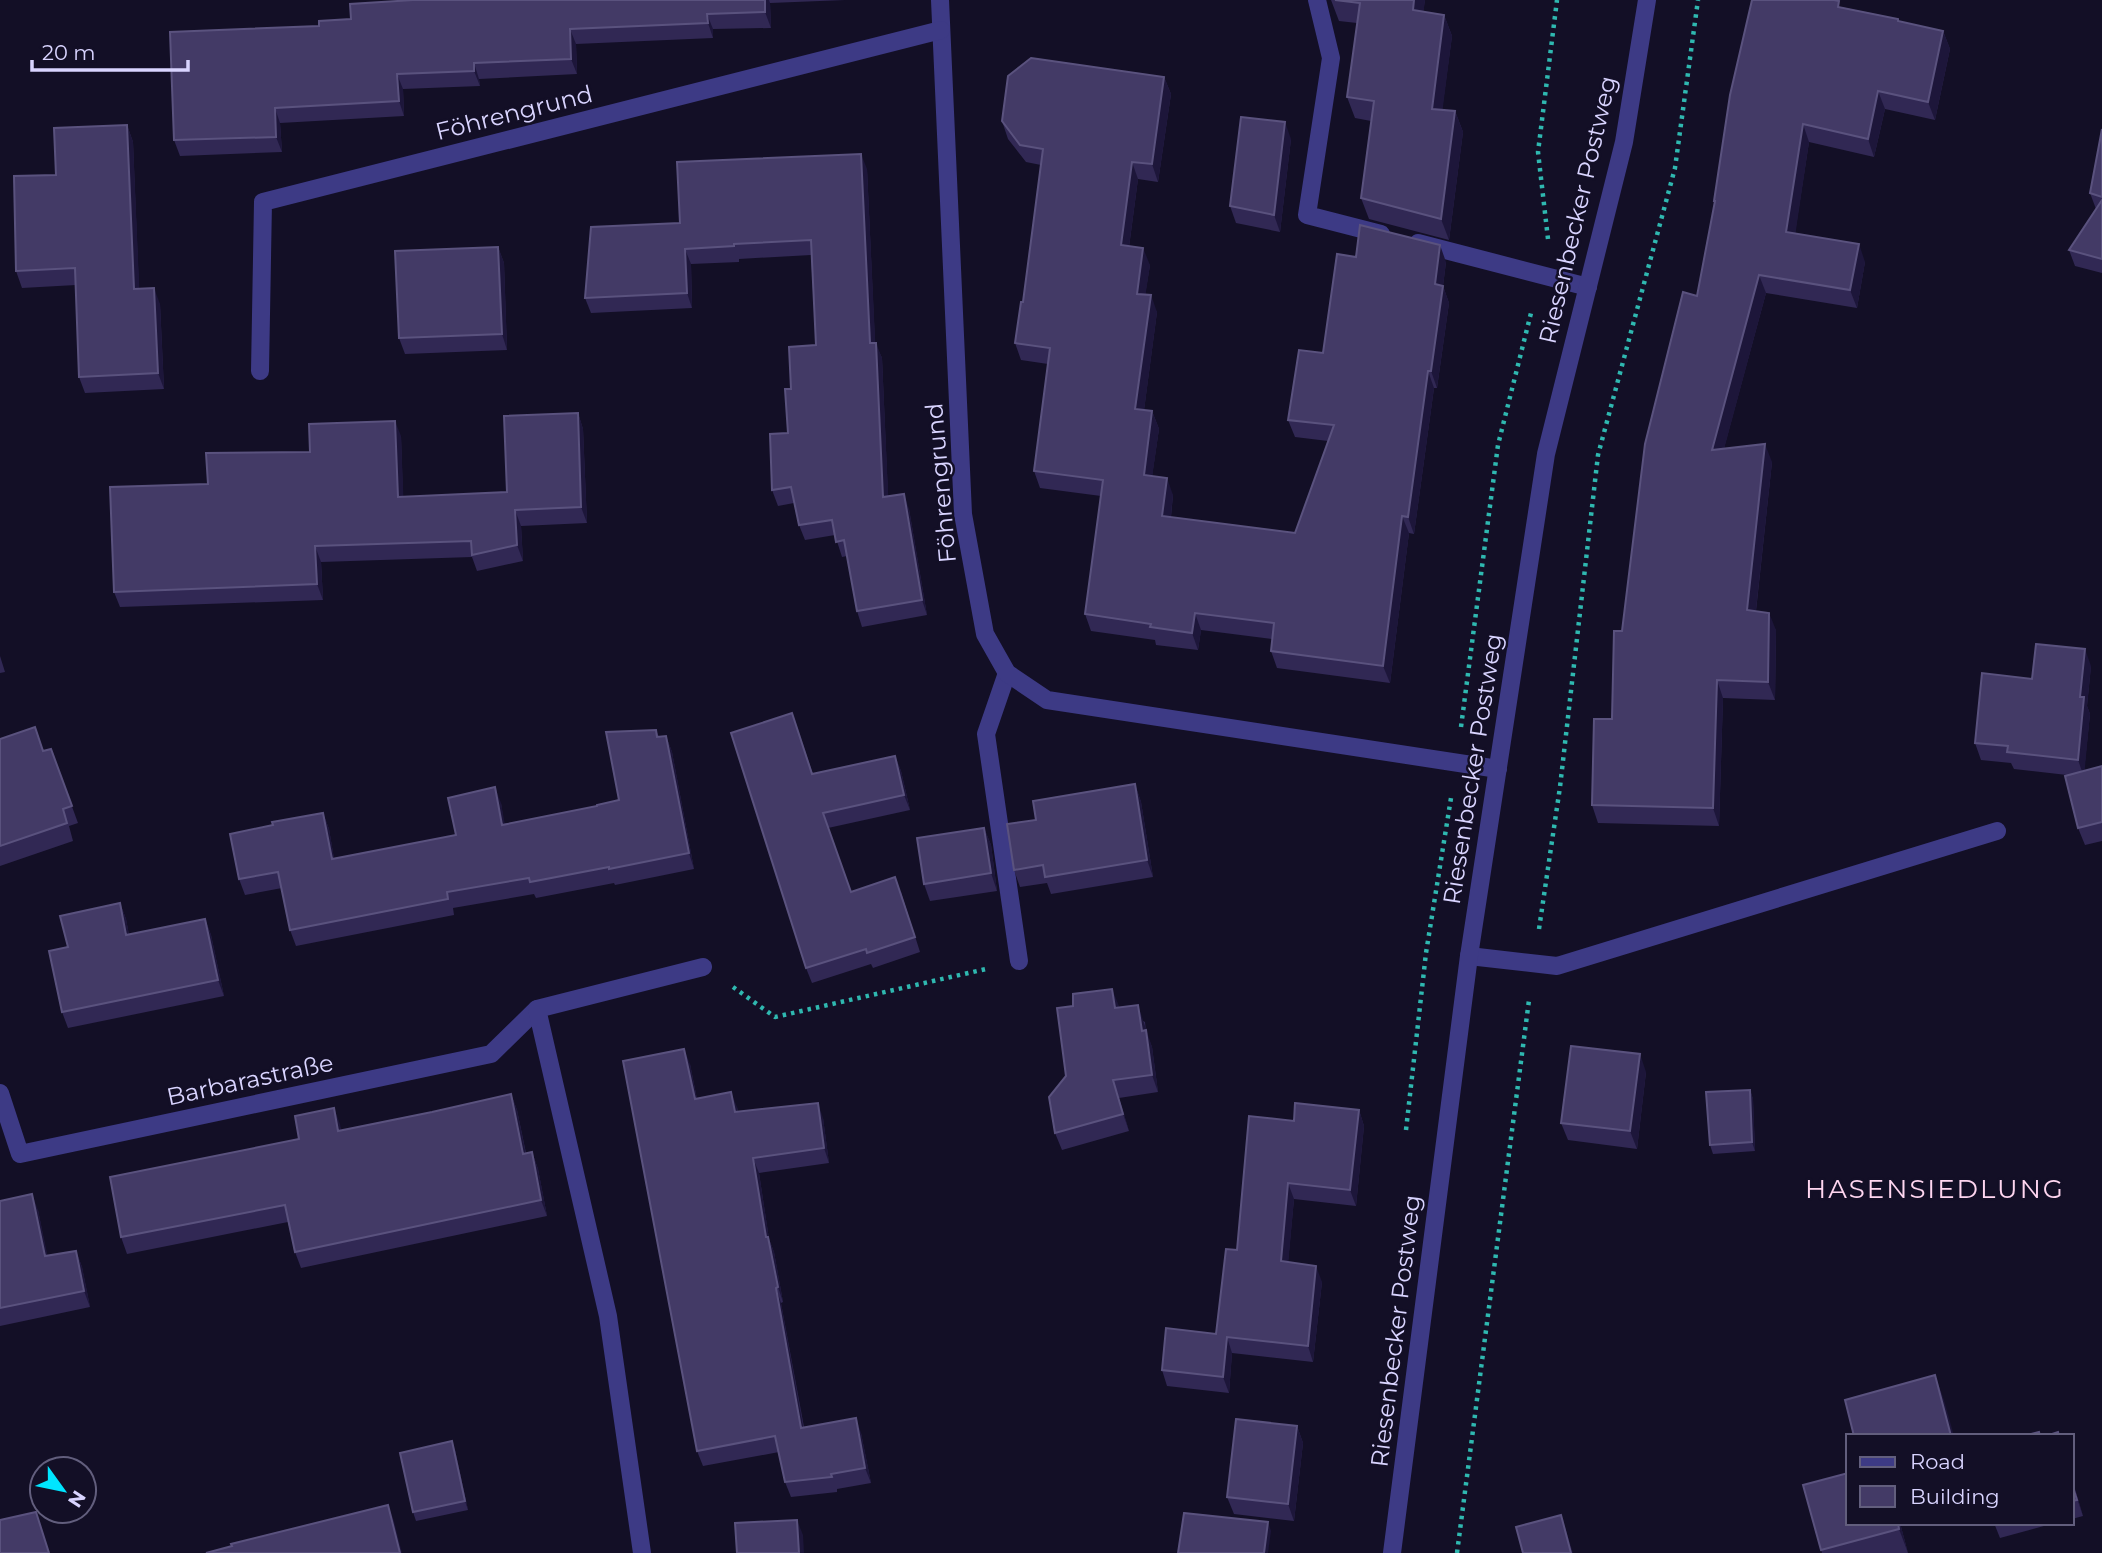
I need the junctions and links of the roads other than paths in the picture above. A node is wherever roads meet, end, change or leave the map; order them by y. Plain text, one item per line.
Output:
1 (940, 0) edge
2 (1317, 0) edge
3 (1647, 0) edge
4 (941, 30) junction
5 (1587, 287) junction
6 (260, 371) dead end
7 (1007, 673) junction
8 (1498, 769) junction
9 (1997, 831) dead end
10 (1469, 956) junction
11 (1019, 961) road end
12 (703, 967) road end
13 (537, 1009) junction
14 (0, 1093) edge
15 (642, 1553) edge
16 (1392, 1553) edge

1 - 4 street, Föhrengrund
2 - 5 street
3 - 5 street, Riesenbecker Postweg
4 - 6 street, Föhrengrund
4 - 7 street, Föhrengrund
5 - 8 street, Riesenbecker Postweg
7 - 8 street, Föhrengrund
7 - 11 street
8 - 10 street, Riesenbecker Postweg
9 - 10 street
10 - 16 street, Riesenbecker Postweg
12 - 13 street
13 - 14 street, Barbarastraße
13 - 15 street

